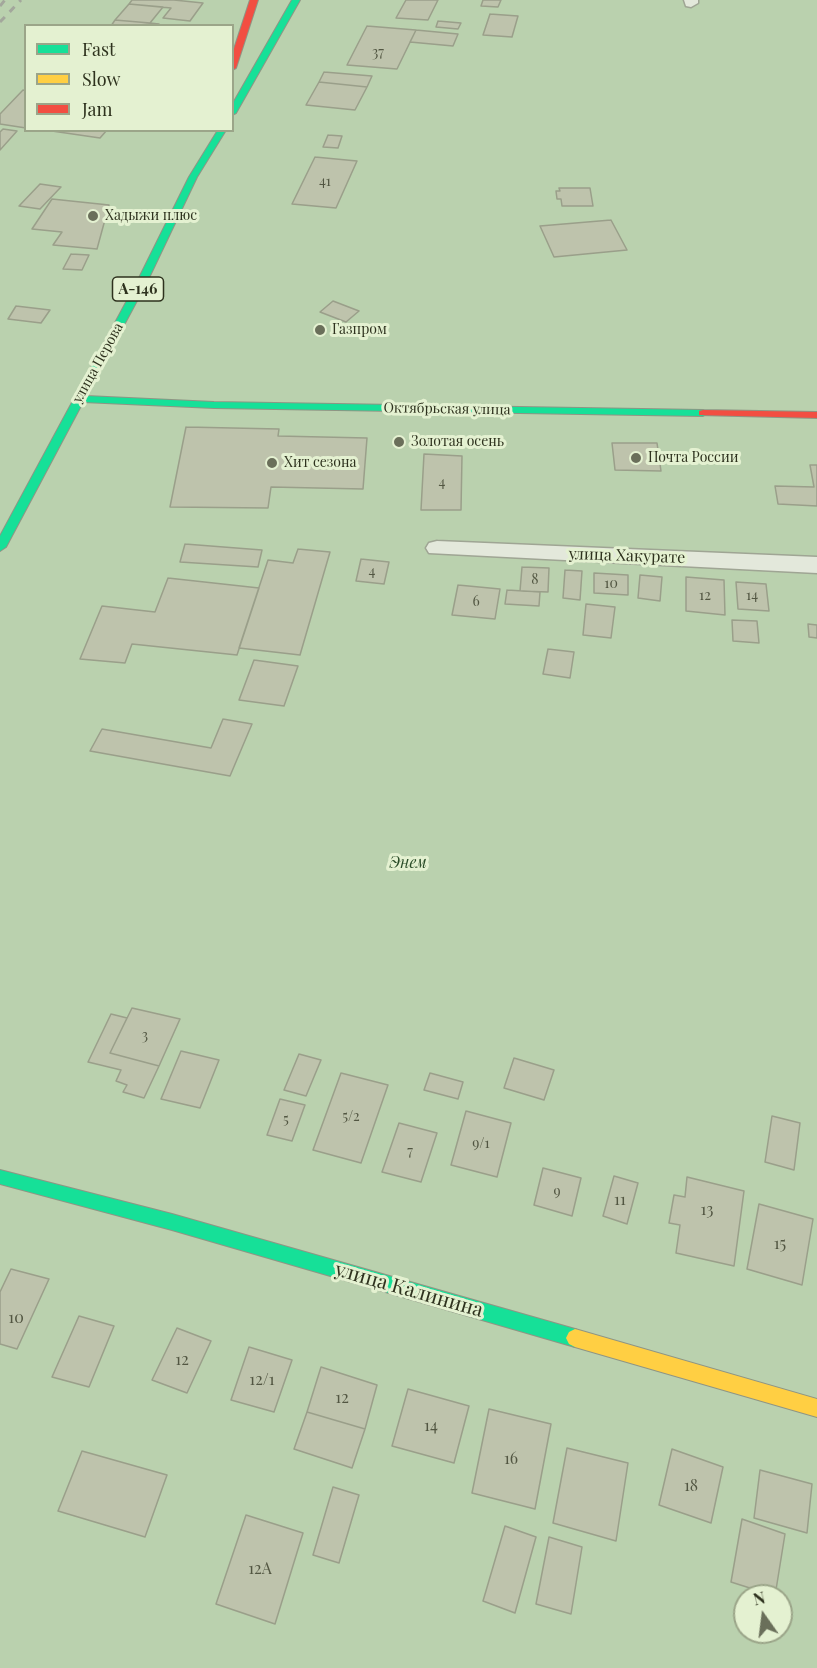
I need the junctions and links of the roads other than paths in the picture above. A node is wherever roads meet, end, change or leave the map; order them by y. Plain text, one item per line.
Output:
1 (297, 0) edge
2 (251, 3) edge
3 (234, 61) edge
4 (234, 110) edge
5 (209, 132) edge
6 (221, 132) edge
7 (193, 177) junction
8 (78, 399) junction
9 (817, 415) edge
10 (0, 547) edge
11 (437, 548) dead end
12 (817, 565) edge
13 (0, 1177) edge
14 (817, 1408) edge

1 - 4 main road
2 - 3 main road
5 - 7 main road, улица Перова / А-146
6 - 7 main road, улица Перова / А-146
7 - 8 main road, улица Перова / А-146
8 - 9 main road, Октябрьская улица
8 - 10 main road, улица Перова / А-146
11 - 12 street, улица Хакурате
13 - 14 main road, улица Калинина

